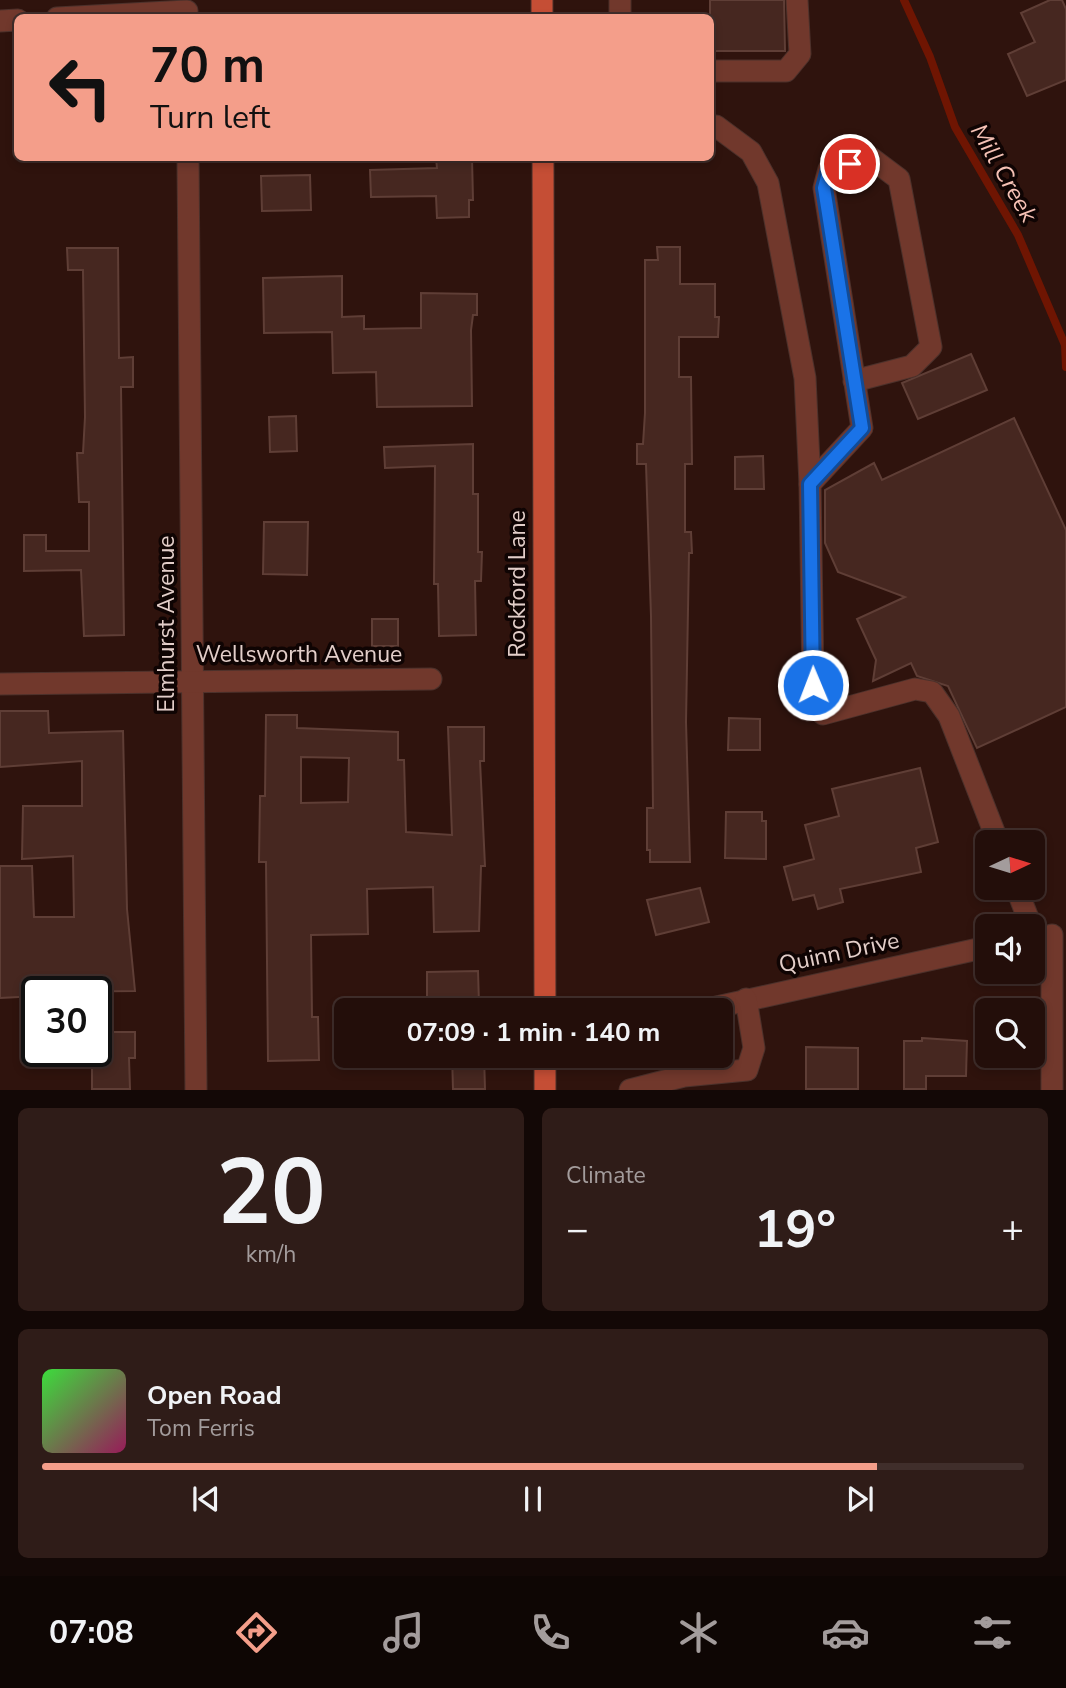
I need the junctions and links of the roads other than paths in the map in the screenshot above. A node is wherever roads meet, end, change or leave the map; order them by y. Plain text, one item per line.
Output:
1 (797, 0) edge
2 (187, 9) edge
3 (115, 14) edge
4 (714, 71) edge
5 (714, 126) edge
6 (188, 161) edge
7 (543, 161) edge
8 (854, 381) junction
9 (810, 484) junction
10 (431, 679) dead end
11 (192, 681) junction
12 (0, 684) edge
13 (993, 830) edge
14 (975, 950) edge
15 (1045, 980) edge
16 (545, 998) edge
17 (746, 999) junction
18 (733, 1002) edge
19 (545, 1068) edge
20 (196, 1090) edge
21 (545, 1090) edge
22 (630, 1090) edge
23 (1052, 1090) edge

1 - 4 street
2 - 3 street
5 - 9 street
6 - 11 street, Elmhurst Avenue
7 - 16 main road, Rockford Lane
8 - 8 street
8 - 9 street
9 - 13 street
10 - 11 street, Wellsworth Avenue
11 - 12 street, Wellsworth Avenue
11 - 20 street, Elmhurst Avenue
14 - 17 street, Quinn Drive
15 - 23 street
17 - 18 street, Quinn Drive
17 - 22 street
19 - 21 main road

